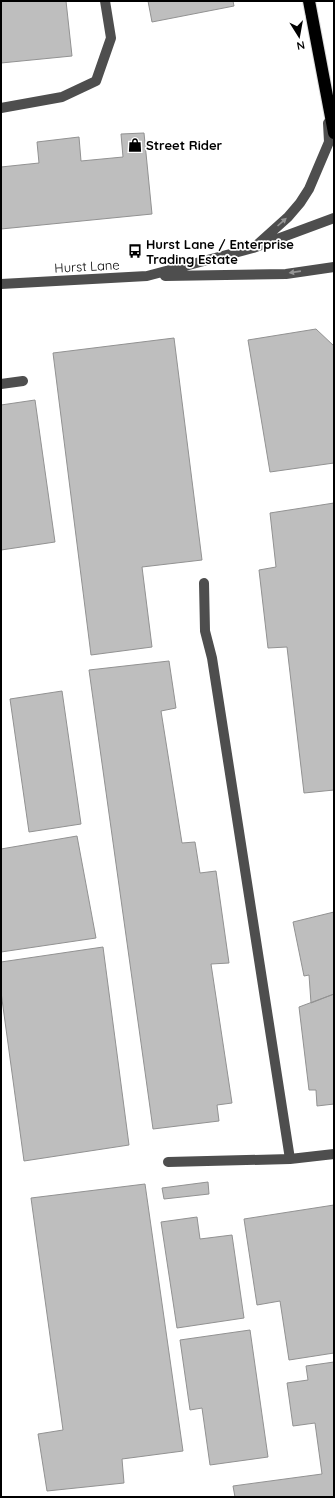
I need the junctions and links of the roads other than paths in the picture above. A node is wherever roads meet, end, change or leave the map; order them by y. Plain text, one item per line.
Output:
1 (104, 1) edge
2 (309, 1) edge
3 (324, 86) junction
4 (1, 108) edge
5 (334, 133) edge
6 (334, 218) edge
7 (253, 248) junction
8 (334, 267) edge
9 (147, 276) junction
10 (1, 284) edge
11 (23, 381) dead end
12 (1, 384) edge
13 (204, 583) dead end
14 (334, 1154) edge
15 (290, 1159) junction
16 (168, 1162) dead end

1 - 4 street
2 - 3 highway
3 - 5 highway
7 -> 3 street
6 - 7 street, Hurst Lane
7 - 9 street, Hurst Lane
8 -> 9 street
9 - 10 street, Hurst Lane
11 - 12 street
13 - 15 street
14 - 15 street
15 - 16 street

